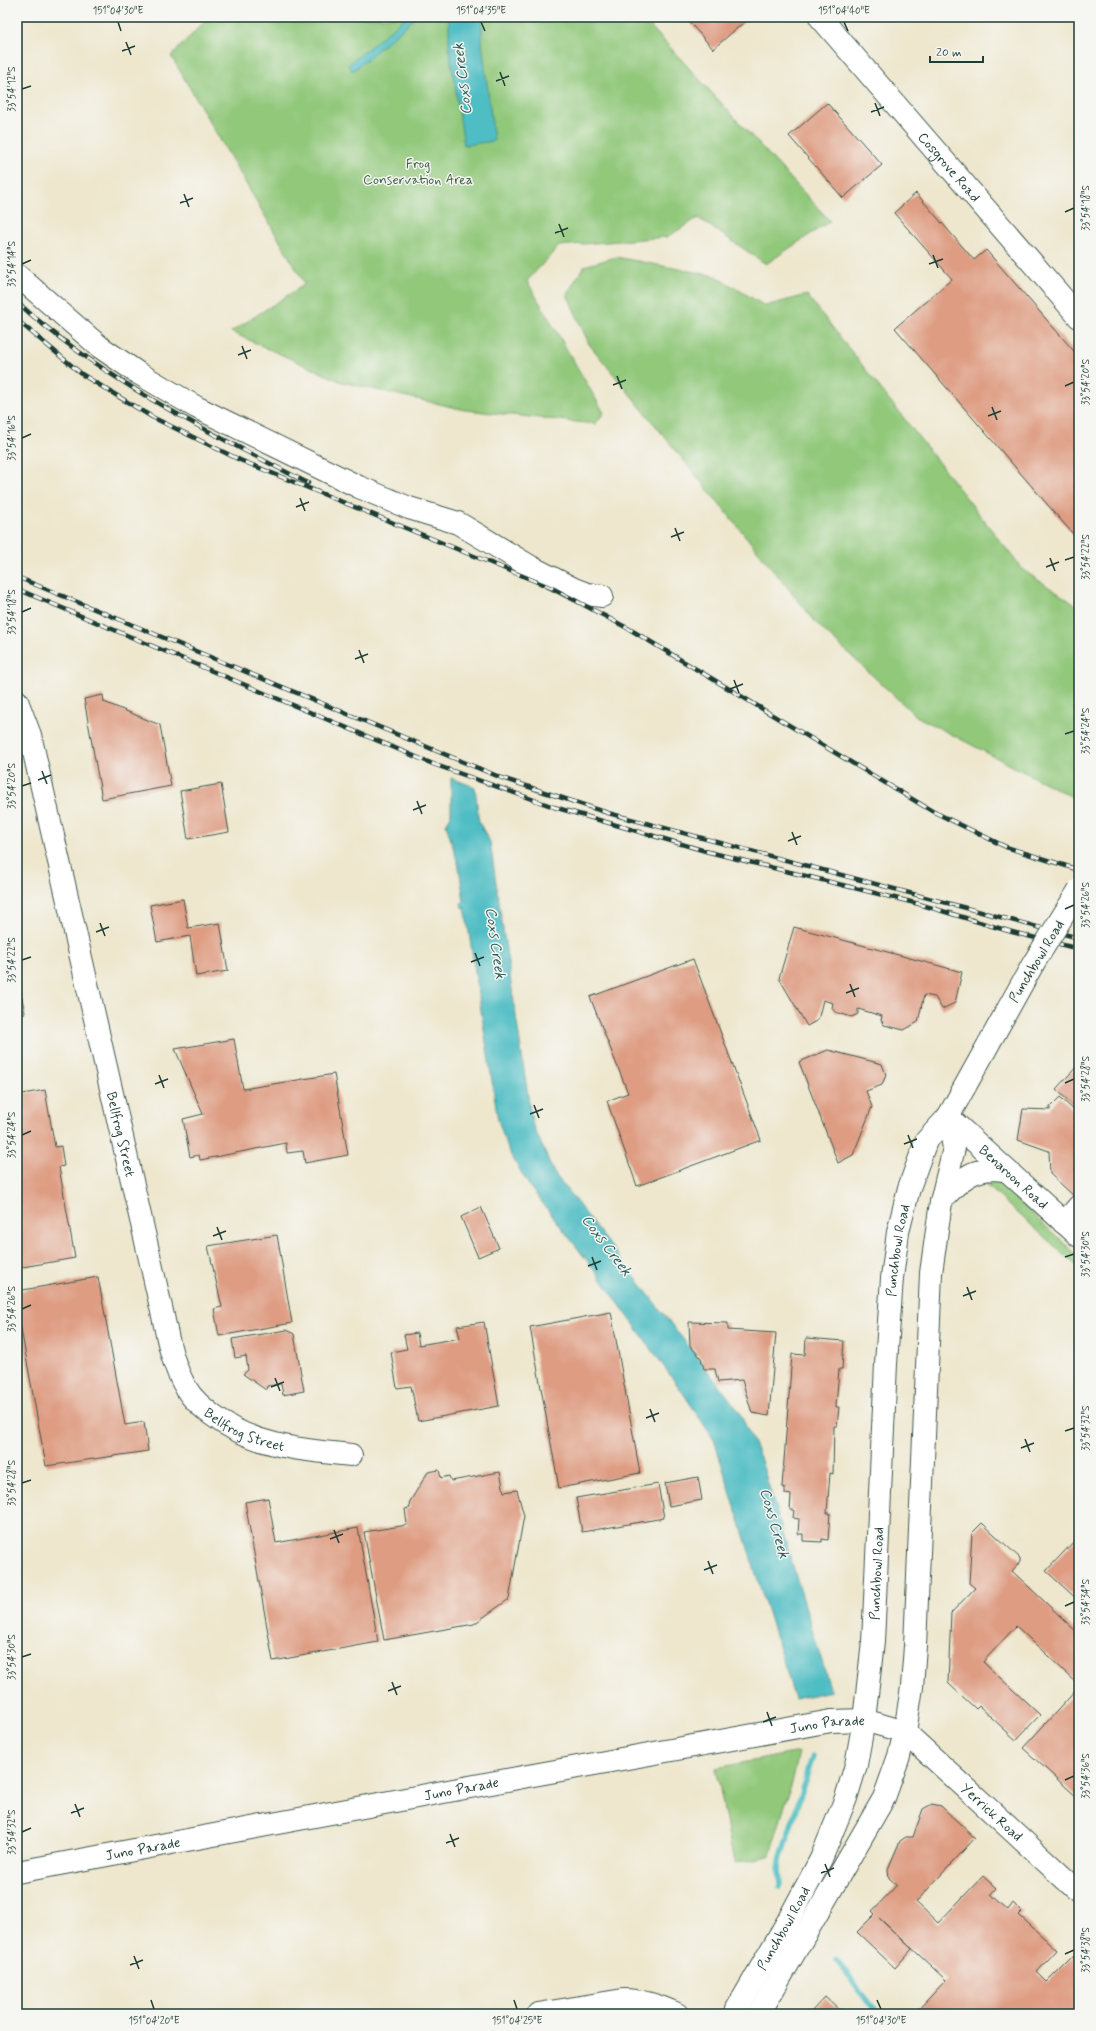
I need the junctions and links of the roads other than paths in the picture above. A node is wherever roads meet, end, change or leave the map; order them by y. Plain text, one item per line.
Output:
1 (820, 17) edge
2 (17, 275) edge
3 (1079, 317) edge
4 (602, 596) dead end
5 (17, 701) edge
6 (1079, 890) edge
7 (948, 1117) junction
8 (1004, 1170) junction
9 (941, 1202) junction
10 (1079, 1206) edge
11 (1072, 1230) edge
12 (351, 1455) dead end
13 (864, 1720) junction
14 (904, 1732) junction
15 (17, 1872) edge
16 (1079, 1892) edge
17 (676, 2013) edge
18 (538, 2014) edge
19 (734, 2014) edge
20 (759, 2014) edge

1 - 3 main road, Cosgrove Road
2 - 4 main road
5 - 12 main road, Bellfrog Street
6 - 7 main road, Punchbowl Road, bridge
7 - 8 main road, Benaroon Road
7 - 9 main road, Punchbowl Road
7 - 13 main road, Punchbowl Road
8 - 9 main road
8 - 11 main road, Benaroon Road
9 - 14 main road, Punchbowl Road
10 - 11 main road
13 - 14 main road, Juno Parade
13 - 15 main road, Juno Parade
13 - 19 main road, Punchbowl Road
14 - 16 main road, Yerrick Road
14 - 20 main road, Punchbowl Road
17 - 18 main road

